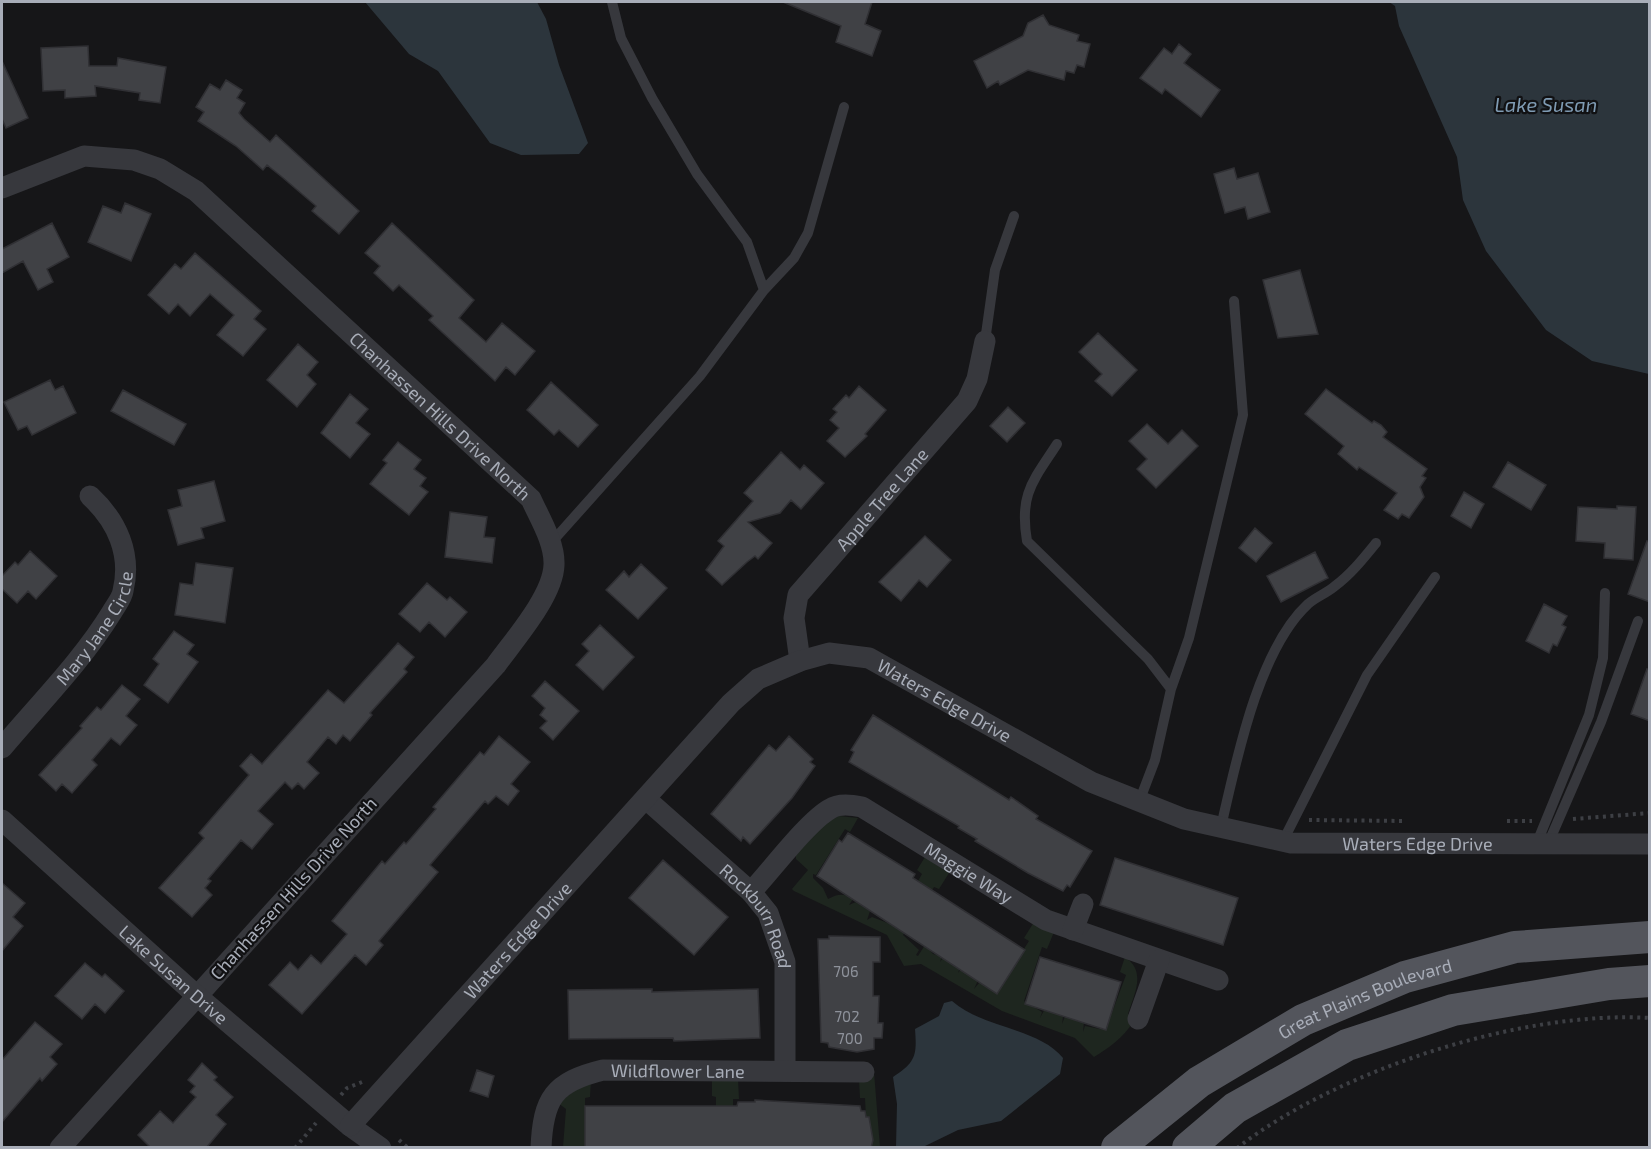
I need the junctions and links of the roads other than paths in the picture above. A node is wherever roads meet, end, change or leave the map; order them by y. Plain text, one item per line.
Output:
1 (612, 2) edge
2 (844, 107) dead end
3 (2, 188) edge
4 (1014, 216) dead end
5 (764, 290) junction
6 (1234, 301) dead end
7 (985, 341) joint
8 (1057, 444) dead end
9 (90, 496) dead end
10 (551, 543) junction
11 (1376, 543) dead end
12 (1435, 577) dead end
13 (1605, 593) dead end
14 (1638, 621) dead end
15 (800, 661) junction
16 (1171, 689) junction
17 (2, 748) edge
18 (646, 799) junction
19 (1139, 801) junction
20 (2, 820) edge
21 (1221, 827) junction
22 (1283, 841) junction
23 (1650, 844) edge
24 (1542, 845) junction
25 (752, 892) junction
26 (1083, 904) dead end
27 (1073, 930) junction
28 (1650, 937) edge
29 (1159, 960) junction
30 (1218, 980) dead end
31 (1650, 981) edge
32 (195, 995) junction
33 (1138, 1019) dead end
34 (785, 1071) junction
35 (864, 1072) dead end
36 (350, 1126) junction
37 (60, 1148) edge
38 (368, 1148) edge
39 (381, 1148) edge
40 (541, 1148) edge
41 (1117, 1148) edge
42 (1188, 1148) edge

1 - 5 lane
2 - 5 lane
3 - 10 street, Chanhassen Hills Drive North
4 - 7 lane
5 - 10 lane
6 - 16 lane
7 - 15 street, Apple Tree Lane
8 - 16 lane
9 - 17 street, Mary Jane Circle
10 - 32 street, Chanhassen Hills Drive North
11 - 21 lane
12 - 22 lane
13 - 24 lane
14 - 24 lane
15 - 18 street, Waters Edge Drive
15 - 19 street, Waters Edge Drive
16 - 19 lane
18 - 25 street, Rockburn Road
18 - 36 street, Waters Edge Drive
19 - 21 street, Waters Edge Drive
20 - 32 street, Lake Susan Drive
21 - 22 street, Waters Edge Drive
22 - 24 street, Waters Edge Drive
23 - 24 street, Waters Edge Drive
25 - 27 street, Maggie Way
25 - 34 street, Rockburn Road
26 - 27 street
27 - 29 street, Maggie Way
28 - 41 main road, Great Plains Boulevard
29 - 30 street, Maggie Way
29 - 33 street
31 - 42 main road, Great Plains Boulevard
32 - 36 street, Lake Susan Drive
32 - 37 street, Chanhassen Hills Drive North
34 - 35 street, Wildflower Lane
34 - 40 street, Wildflower Lane
36 - 38 street, Lake Susan Drive
36 - 39 street, Lake Susan Drive

